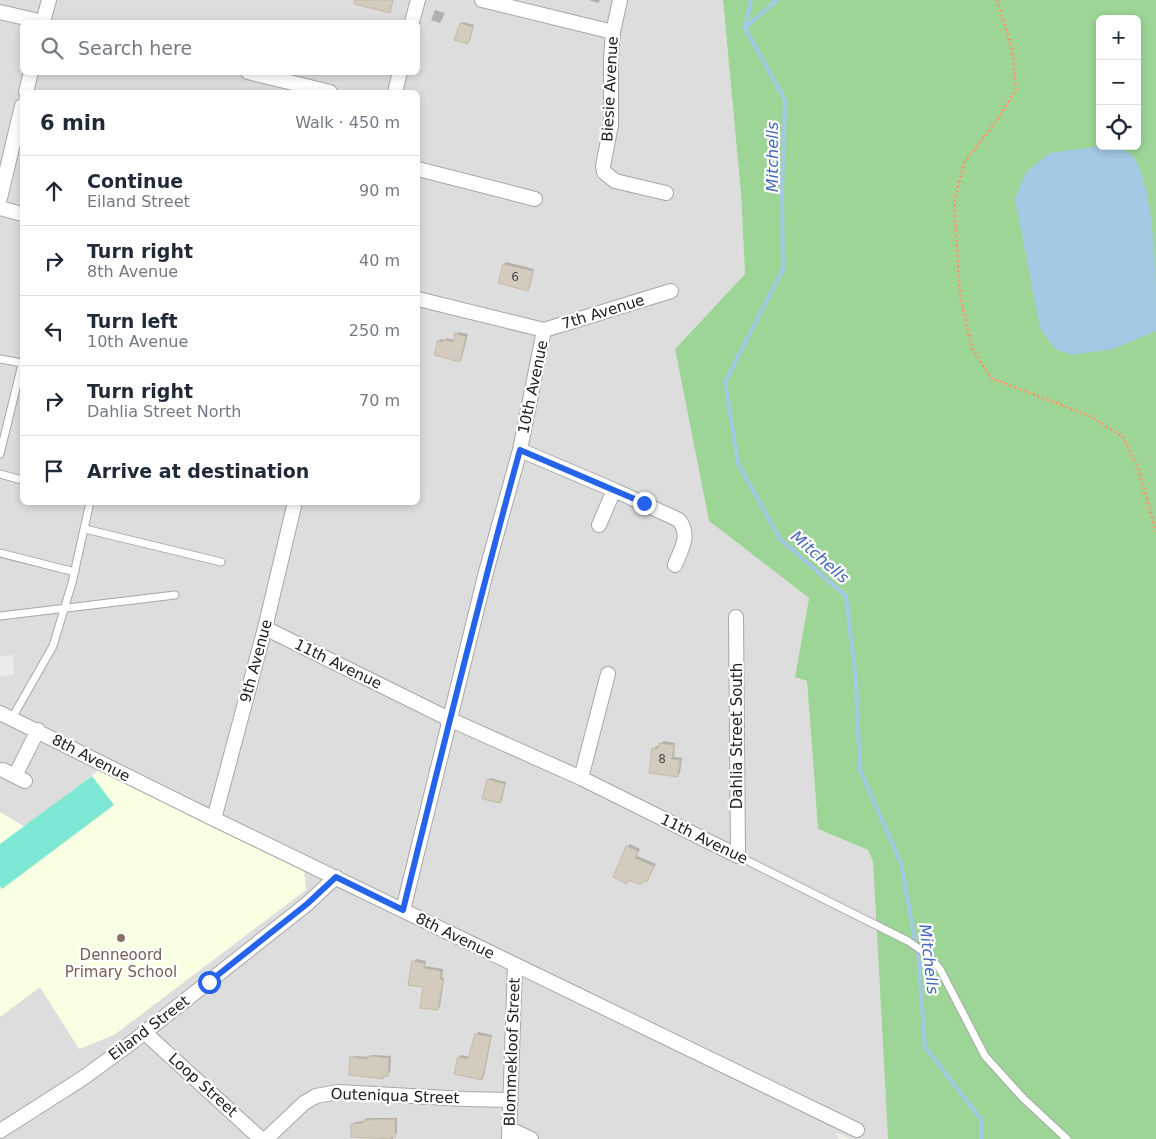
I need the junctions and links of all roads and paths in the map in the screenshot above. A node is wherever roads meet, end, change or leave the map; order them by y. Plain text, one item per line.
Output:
1 (49, 0) edge
2 (418, 0) edge
3 (482, 0) edge
4 (620, 0) edge
5 (997, 0) edge
6 (0, 12) edge
7 (34, 20) edge
8 (44, 20) edge
9 (413, 20) edge
10 (613, 32) junction
11 (30, 75) edge
12 (260, 75) edge
13 (399, 75) edge
14 (26, 90) edge
15 (322, 90) edge
16 (396, 90) edge
17 (20, 114) edge
18 (420, 170) edge
19 (666, 193) dead end
20 (0, 198) edge
21 (535, 199) dead end
22 (0, 208) edge
23 (20, 213) edge
24 (671, 290) dead end
25 (420, 299) edge
26 (544, 330) junction
27 (0, 359) edge
28 (20, 363) edge
29 (20, 371) edge
30 (520, 450) junction
31 (0, 454) edge
32 (0, 474) edge
33 (20, 479) edge
34 (614, 490) junction
35 (89, 505) edge
36 (295, 505) edge
37 (599, 525) dead end
38 (84, 529) junction
39 (1156, 532) edge
40 (0, 553) edge
41 (221, 562) dead end
42 (674, 565) dead end
43 (75, 572) junction
44 (175, 595) dead end
45 (64, 609) junction
46 (0, 616) edge
47 (736, 617) dead end
48 (265, 628) junction
49 (608, 674) dead end
50 (6, 715) edge
51 (451, 720) junction
52 (38, 730) junction
53 (14, 776) dead end
54 (581, 778) junction
55 (214, 819) junction
56 (738, 856) junction
57 (336, 877) junction
58 (403, 910) junction
59 (514, 965) junction
60 (144, 1032) junction
61 (511, 1100) junction
62 (857, 1130) dead end
63 (0, 1131) edge
64 (510, 1134) edge
65 (262, 1139) edge
66 (266, 1139) edge
67 (531, 1139) edge
68 (1068, 1139) edge

1 - 8 street
2 - 9 street
3 - 10 street
4 - 10 street, Biesie Avenue
5 - 39 path
6 - 7 street
10 - 19 street, Biesie Avenue
11 - 14 street
12 - 15 street
13 - 16 street
17 - 20 street
18 - 21 street
22 - 23 street
24 - 26 street, 7th Avenue
25 - 26 street, 7th Avenue
26 - 30 street, 10th Avenue
27 - 28 lane
29 - 31 lane
30 - 34 street
30 - 51 street, 10th Avenue
32 - 33 lane
34 - 37 street
34 - 42 street
35 - 38 lane
36 - 48 street, 9th Avenue
38 - 41 lane
38 - 43 lane
40 - 43 lane
43 - 45 lane
44 - 45 lane
45 - 46 lane
45 - 50 lane
47 - 56 street, Dahlia Street South
48 - 51 street, 11th Avenue
48 - 55 street, 9th Avenue
49 - 54 street
50 - 52 street, 8th Avenue
51 - 54 street, 11th Avenue
51 - 58 street, 10th Avenue
52 - 53 street
52 - 55 street, 8th Avenue
54 - 56 street, 11th Avenue
55 - 57 street, 8th Avenue
56 - 68 lane, 11th Avenue
57 - 58 street, 8th Avenue
57 - 60 street, Eiland Street
58 - 59 street, 8th Avenue
59 - 61 street, Blommekloof Street
59 - 62 street, 8th Avenue
60 - 63 street, Eiland Street
60 - 65 street, Loop Street
61 - 64 street, Blommekloof Street
61 - 66 street, Outeniqua Street
64 - 67 street

